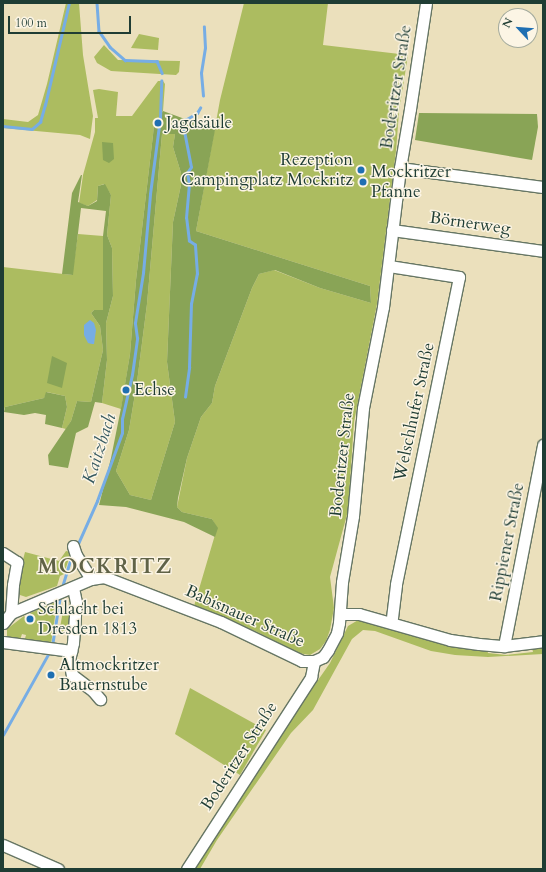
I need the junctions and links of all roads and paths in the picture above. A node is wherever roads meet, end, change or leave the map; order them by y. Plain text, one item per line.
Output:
1 (426, 3) edge
2 (400, 168) junction
3 (543, 187) edge
4 (392, 230) junction
5 (543, 251) edge
6 (389, 266) junction
7 (543, 445) edge
8 (74, 550) dead end
9 (3, 553) edge
10 (91, 579) junction
11 (64, 591) junction
12 (11, 613) junction
13 (340, 614) junction
14 (3, 623) edge
15 (391, 623) junction
16 (543, 641) edge
17 (3, 642) edge
18 (504, 646) junction
19 (71, 650) junction
20 (314, 661) junction
21 (100, 699) dead end
22 (3, 845) edge
23 (58, 869) edge
24 (187, 869) edge

1 - 2 street, Boderitzer Straße
2 - 3 street
2 - 4 street, Boderitzer Straße
4 - 5 street, Börnerweg
4 - 6 street, Boderitzer Straße
6 - 13 street, Boderitzer Straße
6 - 15 street, Welschhufer Straße
7 - 18 street, Rippiener Straße
8 - 10 street
9 - 12 street
10 - 11 street
10 - 20 street, Babisnauer Straße
11 - 12 street
11 - 19 street
12 - 14 street
13 - 15 street
13 - 20 street, Boderitzer Straße
15 - 18 street
16 - 18 street
17 - 19 street
19 - 21 street
20 - 24 street, Boderitzer Straße
22 - 23 street

